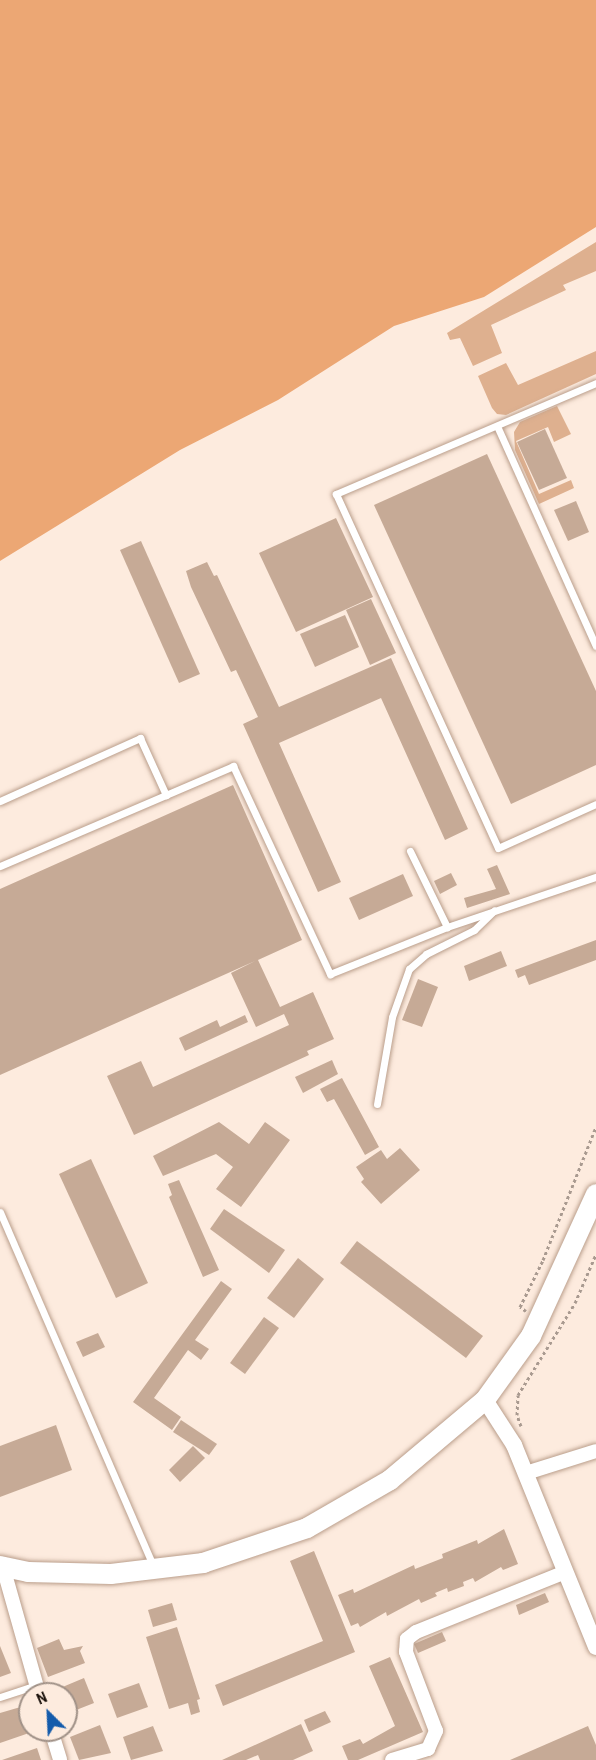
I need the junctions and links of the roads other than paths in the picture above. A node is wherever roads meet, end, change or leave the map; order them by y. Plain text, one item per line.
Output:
1 (596, 383) edge
2 (498, 426) junction
3 (596, 646) edge
4 (166, 795) junction
5 (0, 801) edge
6 (596, 804) edge
7 (410, 851) dead end
8 (0, 866) edge
9 (596, 877) edge
10 (494, 911) junction
11 (447, 927) junction
12 (377, 1104) dead end
13 (596, 1194) edge
14 (0, 1212) edge
15 (485, 1400) junction
16 (596, 1451) edge
17 (526, 1473) junction
18 (1, 1569) edge
19 (155, 1571) junction
20 (565, 1572) junction
21 (596, 1647) edge
22 (36, 1682) edge
23 (18, 1694) edge
24 (0, 1697) edge
25 (55, 1742) edge
26 (60, 1760) edge
27 (392, 1760) edge

1 - 2 lane
2 - 3 lane
2 - 6 lane
4 - 5 lane
4 - 8 lane
4 - 11 lane
7 - 11 lane
9 - 10 lane
10 - 11 lane
10 - 12 lane
13 - 15 main road
14 - 19 lane
15 - 17 street
15 - 19 main road
16 - 17 street
17 - 20 street
18 - 19 main road
18 - 22 street
20 - 21 street
20 - 27 street
23 - 24 lane
25 - 26 street

